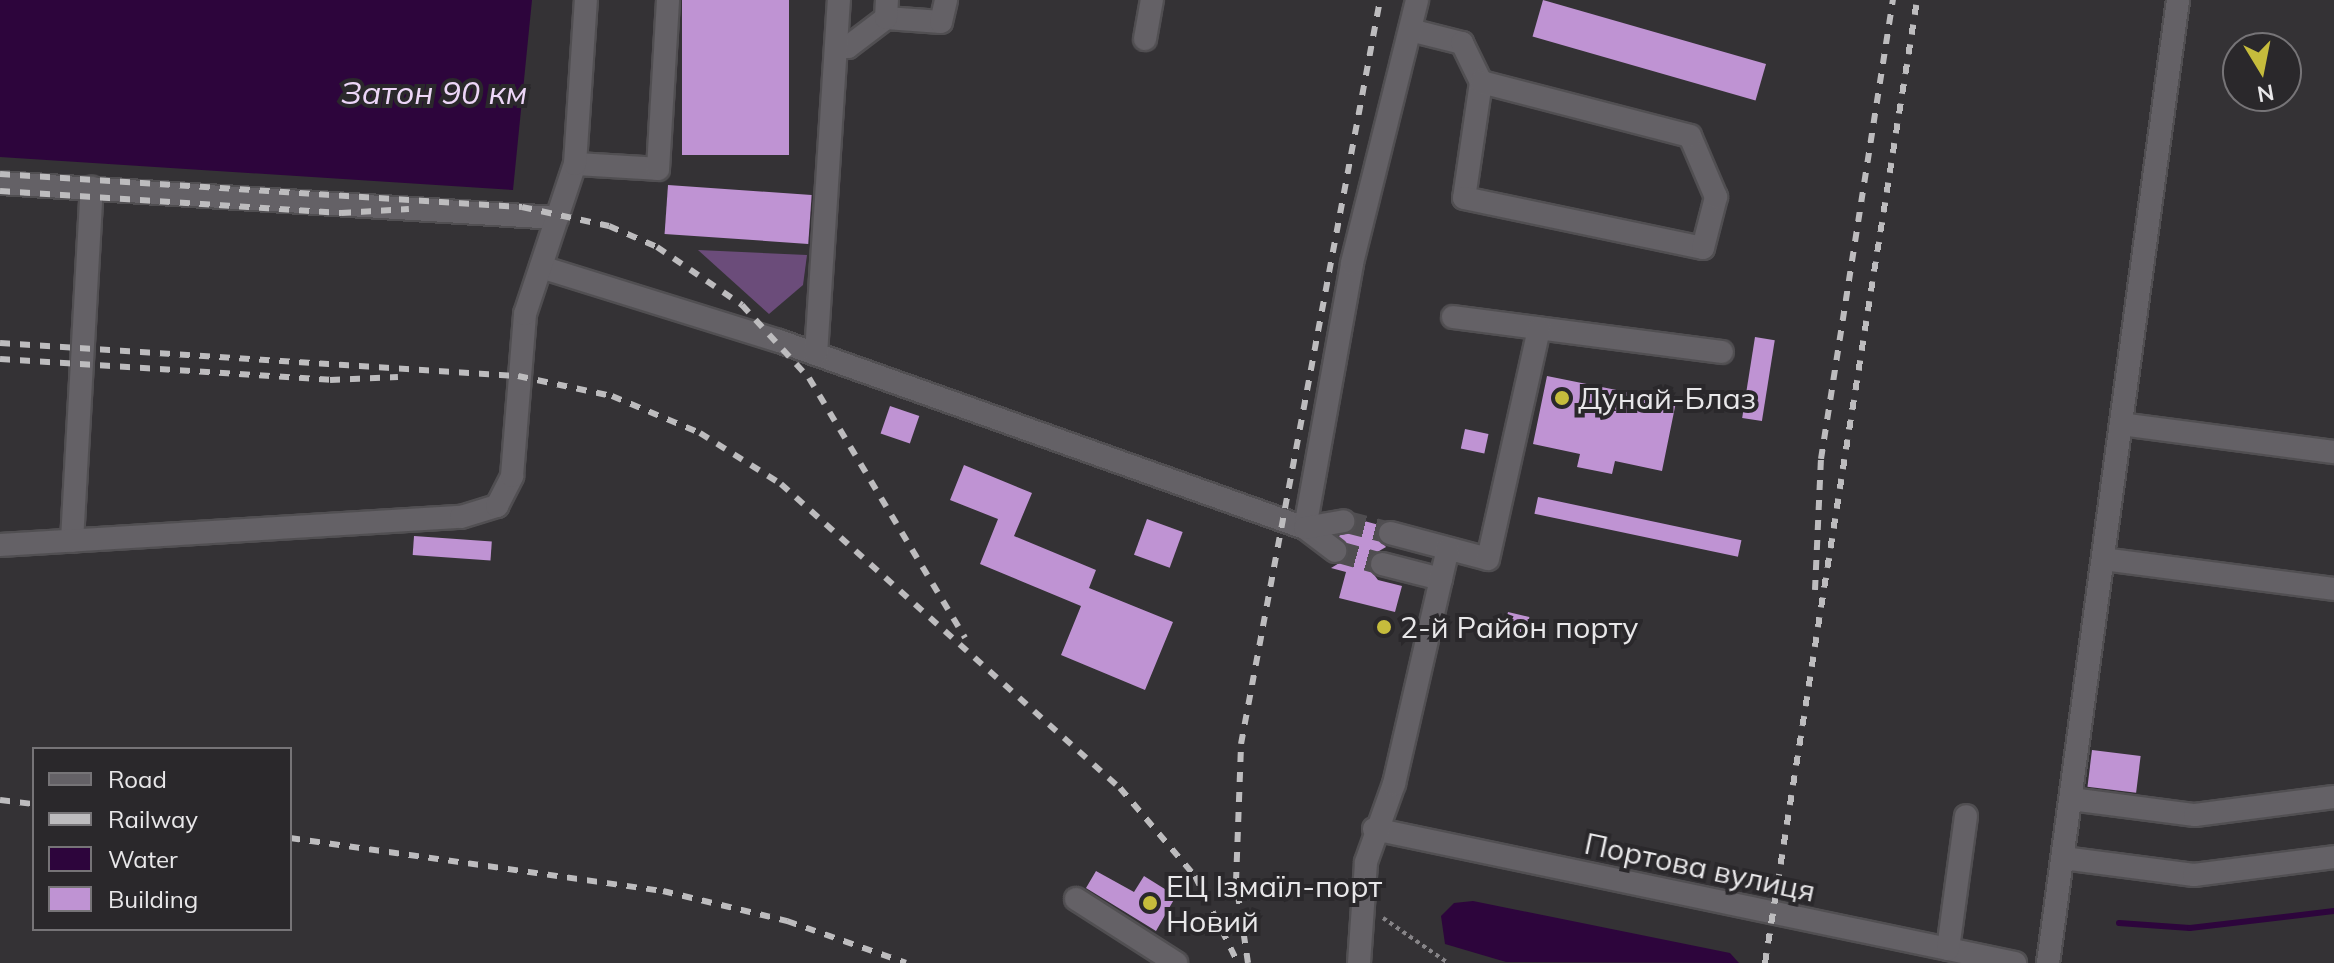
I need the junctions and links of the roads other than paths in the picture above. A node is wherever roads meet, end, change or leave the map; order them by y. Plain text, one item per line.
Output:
1 (586, 0) edge
2 (668, 0) edge
3 (839, 0) edge
4 (946, 0) edge
5 (1152, 0) edge
6 (1417, 0) edge
7 (2178, 0) edge
8 (887, 9) edge
9 (1410, 30) junction
10 (1145, 39) dead end
11 (837, 47) junction
12 (1481, 82) junction
13 (575, 164) junction
14 (0, 183) edge
15 (92, 188) junction
16 (557, 218) junction
17 (541, 267) junction
18 (1453, 317) dead end
19 (1539, 329) junction
20 (1722, 352) dead end
21 (816, 354) junction
22 (2121, 424) junction
23 (2334, 452) edge
24 (1343, 521) tunnel mouth
25 (1305, 528) junction
26 (1390, 533) tunnel mouth
27 (72, 541) junction
28 (0, 545) edge
29 (1448, 549) junction
30 (1335, 551) tunnel mouth
31 (2103, 559) junction
32 (1382, 564) tunnel mouth
33 (1441, 579) junction
34 (2334, 589) edge
35 (2334, 797) edge
36 (2071, 799) junction
37 (1966, 816) dead end
38 (1374, 829) junction
39 (2334, 857) edge
40 (2063, 858) junction
41 (1076, 899) dead end
42 (1948, 949) junction
43 (1176, 963) edge
44 (1359, 963) edge
45 (2015, 963) edge
46 (2048, 963) edge

1 - 13 street
2 - 13 street
3 - 11 street
4 - 8 street
5 - 10 street
6 - 9 street
7 - 22 street
8 - 11 street
9 - 12 street
9 - 25 street
11 - 21 street
12 - 12 street
13 - 16 street
14 - 15 street
15 - 16 street
15 - 27 street
16 - 17 street
17 - 21 street
17 - 27 street
18 - 19 street
19 - 20 street
19 - 29 street
21 - 25 street
22 - 23 street
22 - 31 street
24 - 25 street
25 - 30 street
26 - 29 street
27 - 28 street
29 - 33 street
31 - 34 street
31 - 36 street
32 - 33 street
33 - 38 street
35 - 36 street
36 - 40 street
37 - 42 street
38 - 42 street, Портова вулиця
38 - 44 street
39 - 40 street
40 - 46 street
41 - 43 street
42 - 45 street, Портова вулиця

